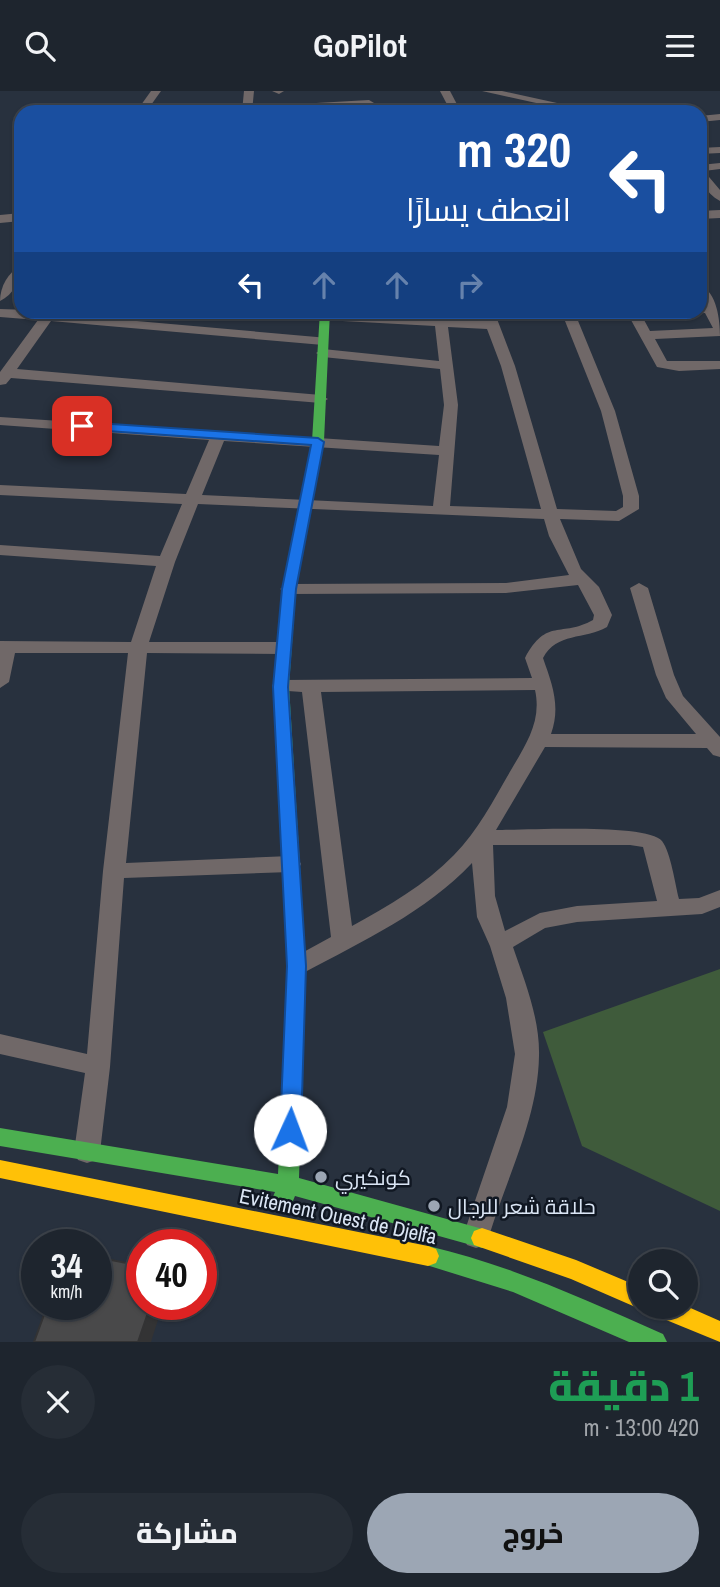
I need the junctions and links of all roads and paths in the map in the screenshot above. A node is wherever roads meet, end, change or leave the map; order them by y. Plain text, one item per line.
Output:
1 (241, 91) edge
2 (249, 91) edge
3 (487, 91) edge
4 (552, 91) edge
5 (540, 102) junction
6 (536, 105) edge
7 (556, 105) edge
8 (710, 118) edge
9 (720, 126) edge
10 (715, 185) edge
11 (720, 197) edge
12 (14, 279) edge
13 (0, 297) edge
14 (707, 314) edge
15 (46, 319) edge
16 (91, 319) edge
17 (324, 319) edge
18 (397, 319) edge
19 (477, 319) edge
20 (489, 319) edge
21 (570, 319) edge
22 (636, 319) edge
23 (441, 322) junction
24 (720, 328) edge
25 (645, 335) junction
26 (323, 347) junction
27 (720, 365) edge
28 (448, 366) junction
29 (4, 378) edge
30 (321, 399) junction
31 (0, 421) edge
32 (219, 435) junction
33 (318, 442) junction
34 (446, 451) junction
35 (0, 490) edge
36 (192, 499) junction
37 (304, 505) junction
38 (442, 511) junction
39 (552, 515) junction
40 (0, 551) edge
41 (166, 562) junction
42 (582, 579) junction
43 (639, 588) dead end
44 (289, 589) junction
45 (4, 647) edge
46 (138, 647) junction
47 (282, 648) junction
48 (0, 682) edge
49 (544, 684) junction
50 (311, 686) junction
51 (281, 687) junction
52 (538, 740) junction
53 (716, 745) edge
54 (483, 834) junction
55 (290, 863) junction
56 (114, 871) junction
57 (720, 898) edge
58 (670, 908) junction
59 (343, 941) junction
60 (500, 944) junction
61 (297, 966) junction
62 (0, 1044) edge
63 (98, 1067) junction
64 (0, 1137) edge
65 (87, 1152) junction
66 (0, 1169) edge
67 (288, 1185) junction
68 (273, 1223) junction
69 (476, 1236) junction
70 (628, 1293) edge
71 (634, 1319) edge
72 (689, 1319) edge
73 (720, 1332) edge
74 (621, 1336) edge
75 (655, 1342) edge

1 - 2 street
3 - 5 street
4 - 5 street
5 - 6 street
5 - 7 street
8 - 9 street
10 - 11 street
12 - 13 street
14 - 24 street
15 - 29 street
16 - 26 street
17 - 26 main road
18 - 23 street
19 - 23 street
20 - 39 street
21 - 39 street
22 - 25 street
23 - 28 street
24 - 25 street
25 - 27 street
26 - 28 street
26 - 30 main road
28 - 34 street
29 - 30 street
30 - 33 main road
31 - 32 street
32 - 33 street
32 - 36 street
33 - 34 street
33 - 37 main road
34 - 38 street
35 - 36 street
36 - 37 street
36 - 41 street
37 - 38 street
37 - 44 main road
38 - 39 street
39 - 42 street
40 - 41 street
41 - 46 street
42 - 44 street
42 - 49 street
43 - 53 street
44 - 47 main road
45 - 46 street
45 - 48 street
46 - 47 street
46 - 56 street
47 - 51 main road
49 - 50 street
49 - 52 street
50 - 51 street
50 - 59 street
51 - 55 main road
52 - 53 street
52 - 54 street
54 - 58 street
54 - 59 street
54 - 60 street
55 - 56 street
55 - 61 main road
56 - 63 street
57 - 58 street
58 - 60 street
59 - 61 street
60 - 69 street
61 - 67 main road
62 - 63 street
63 - 65 street
64 - 65 main road, Evitement Ouest de Djelfa
65 - 67 main road, Evitement Ouest de Djelfa
66 - 68 main road, Evitement Ouest de Djelfa
67 - 68 main road
67 - 69 main road, Evitement Ouest de Djelfa
68 - 74 main road, Evitement Ouest de Djelfa
69 - 70 main road, Evitement Ouest de Djelfa
71 - 74 street
72 - 73 main road, Evitement Ouest de Djelfa
74 - 75 main road, Evitement Ouest de Djelfa

